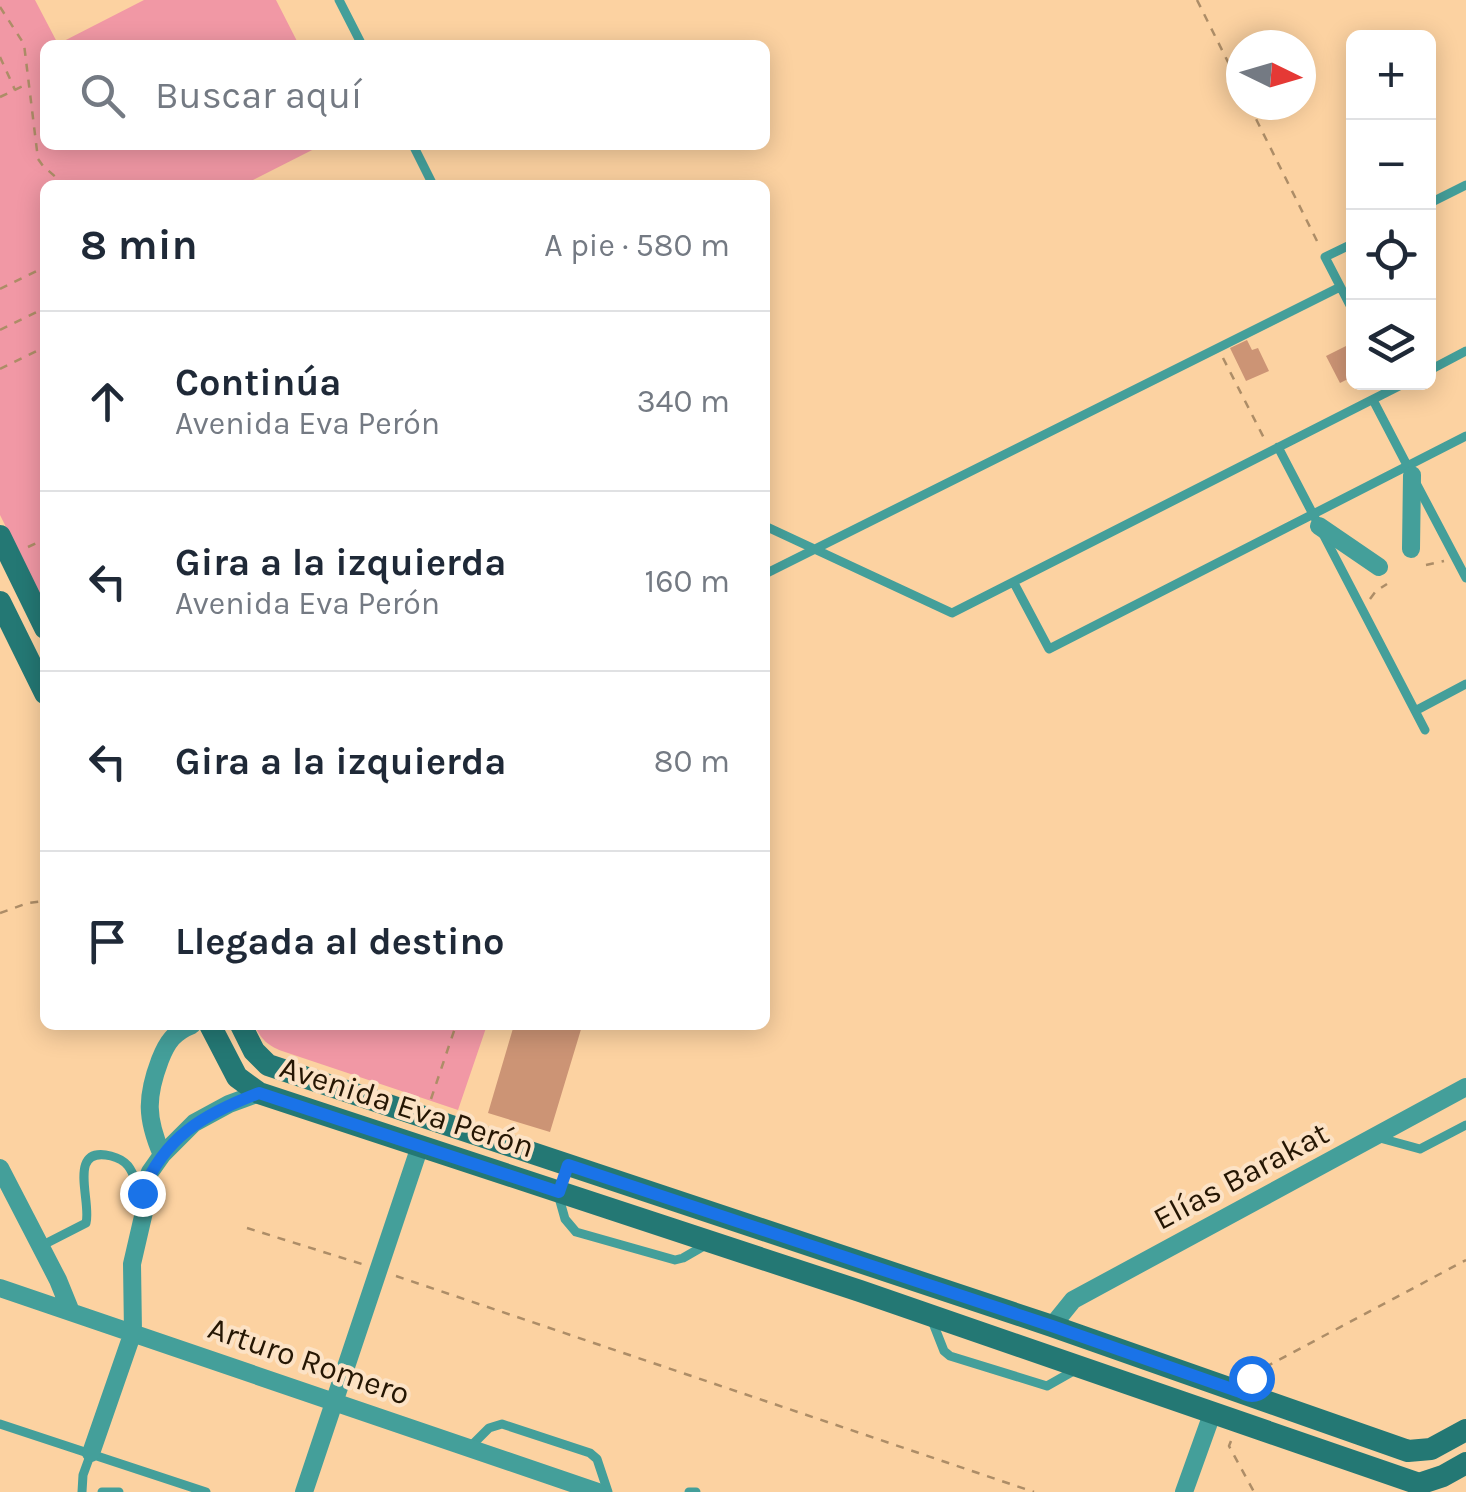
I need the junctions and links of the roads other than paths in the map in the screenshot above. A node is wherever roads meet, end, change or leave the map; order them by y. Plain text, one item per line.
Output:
1 (339, 0) edge
2 (359, 40) edge
3 (416, 150) edge
4 (430, 180) edge
5 (1466, 185) edge
6 (1436, 200) edge
7 (1346, 247) edge
8 (1340, 287) junction
9 (1347, 300) edge
10 (1466, 351) edge
11 (1436, 367) edge
12 (1386, 390) edge
13 (1373, 400) junction
14 (1466, 436) edge
15 (1274, 449) junction
16 (1410, 470) junction
17 (1316, 520) junction
18 (770, 528) edge
19 (0, 536) edge
20 (813, 548) junction
21 (1411, 550) dead end
22 (1462, 560) edge
23 (1379, 567) dead end
24 (770, 571) edge
25 (1466, 578) edge
26 (1014, 583) junction
27 (0, 602) edge
28 (40, 618) edge
29 (40, 683) edge
30 (1466, 684) edge
31 (1415, 711) junction
32 (1425, 730) dead end
33 (183, 1030) edge
34 (213, 1030) edge
35 (244, 1030) edge
36 (327, 1085) junction
37 (1466, 1087) edge
38 (259, 1093) junction
39 (319, 1112) junction
40 (1466, 1125) edge
41 (1377, 1137) junction
42 (420, 1146) junction
43 (162, 1155) junction
44 (568, 1165) junction
45 (0, 1168) edge
46 (558, 1192) junction
47 (142, 1193) junction
48 (710, 1242) junction
49 (40, 1246) junction
50 (867, 1265) junction
51 (0, 1288) edge
52 (860, 1292) junction
53 (71, 1312) junction
54 (1052, 1326) junction
55 (132, 1332) junction
56 (1130, 1355) junction
57 (1124, 1383) junction
58 (336, 1402) junction
59 (1212, 1414) junction
60 (1317, 1418) junction
61 (0, 1424) edge
62 (1466, 1430) edge
63 (1304, 1446) junction
64 (469, 1448) junction
65 (91, 1453) junction
66 (1466, 1463) edge
67 (1430, 1488) edge
68 (82, 1492) edge
69 (102, 1492) edge
70 (119, 1492) edge
71 (206, 1492) edge
72 (304, 1492) edge
73 (598, 1492) edge
74 (608, 1492) edge
75 (1184, 1492) edge

1 - 2 lane
3 - 4 lane
5 - 6 lane
7 - 8 lane
8 - 9 lane
8 - 20 lane
10 - 11 lane
12 - 13 lane
13 - 15 lane
13 - 16 lane
14 - 16 lane
15 - 17 lane
15 - 26 lane
16 - 17 lane
16 - 21 street
16 - 22 lane
17 - 23 street
17 - 26 lane
17 - 31 lane
18 - 20 lane
19 - 28 main road
20 - 24 lane
20 - 26 lane
22 - 25 lane
27 - 29 main road
30 - 31 lane
31 - 32 lane
33 - 43 street
34 - 38 main road, Avenida Eva Perón
35 - 36 main road, Avenida Eva Perón
36 - 39 main road
36 - 44 main road, Avenida Eva Perón
37 - 41 street, Elías Barakat
38 - 39 main road, Avenida Eva Perón
38 - 43 street
39 - 42 main road, Avenida Eva Perón
40 - 41 lane
41 - 54 street, Elías Barakat
42 - 46 main road, Avenida Eva Perón
42 - 58 street
43 - 47 street
44 - 46 main road
44 - 50 main road, Avenida Eva Perón
45 - 49 street
46 - 48 main road, Avenida Eva Perón
46 - 48 lane
47 - 49 lane
47 - 55 street
48 - 52 main road, Avenida Eva Perón
49 - 53 street
50 - 52 main road
50 - 54 main road, Avenida Eva Perón
51 - 53 street, Arturo Romero
52 - 57 main road, Avenida Eva Perón
53 - 55 street, Arturo Romero
54 - 56 main road, Avenida Eva Perón
55 - 58 street, Arturo Romero
55 - 65 street
56 - 57 main road
56 - 60 main road, Avenida Eva Perón
57 - 59 main road, Avenida Eva Perón
58 - 64 street, Arturo Romero
58 - 72 street
59 - 63 main road, Avenida Eva Perón
59 - 75 street
60 - 62 main road, Avenida Eva Perón
60 - 63 main road
61 - 65 lane
63 - 67 main road, Avenida Eva Perón
64 - 73 street, Arturo Romero
64 - 74 lane
65 - 68 lane
65 - 71 lane
66 - 67 main road, Avenida Eva Perón
69 - 70 lane

